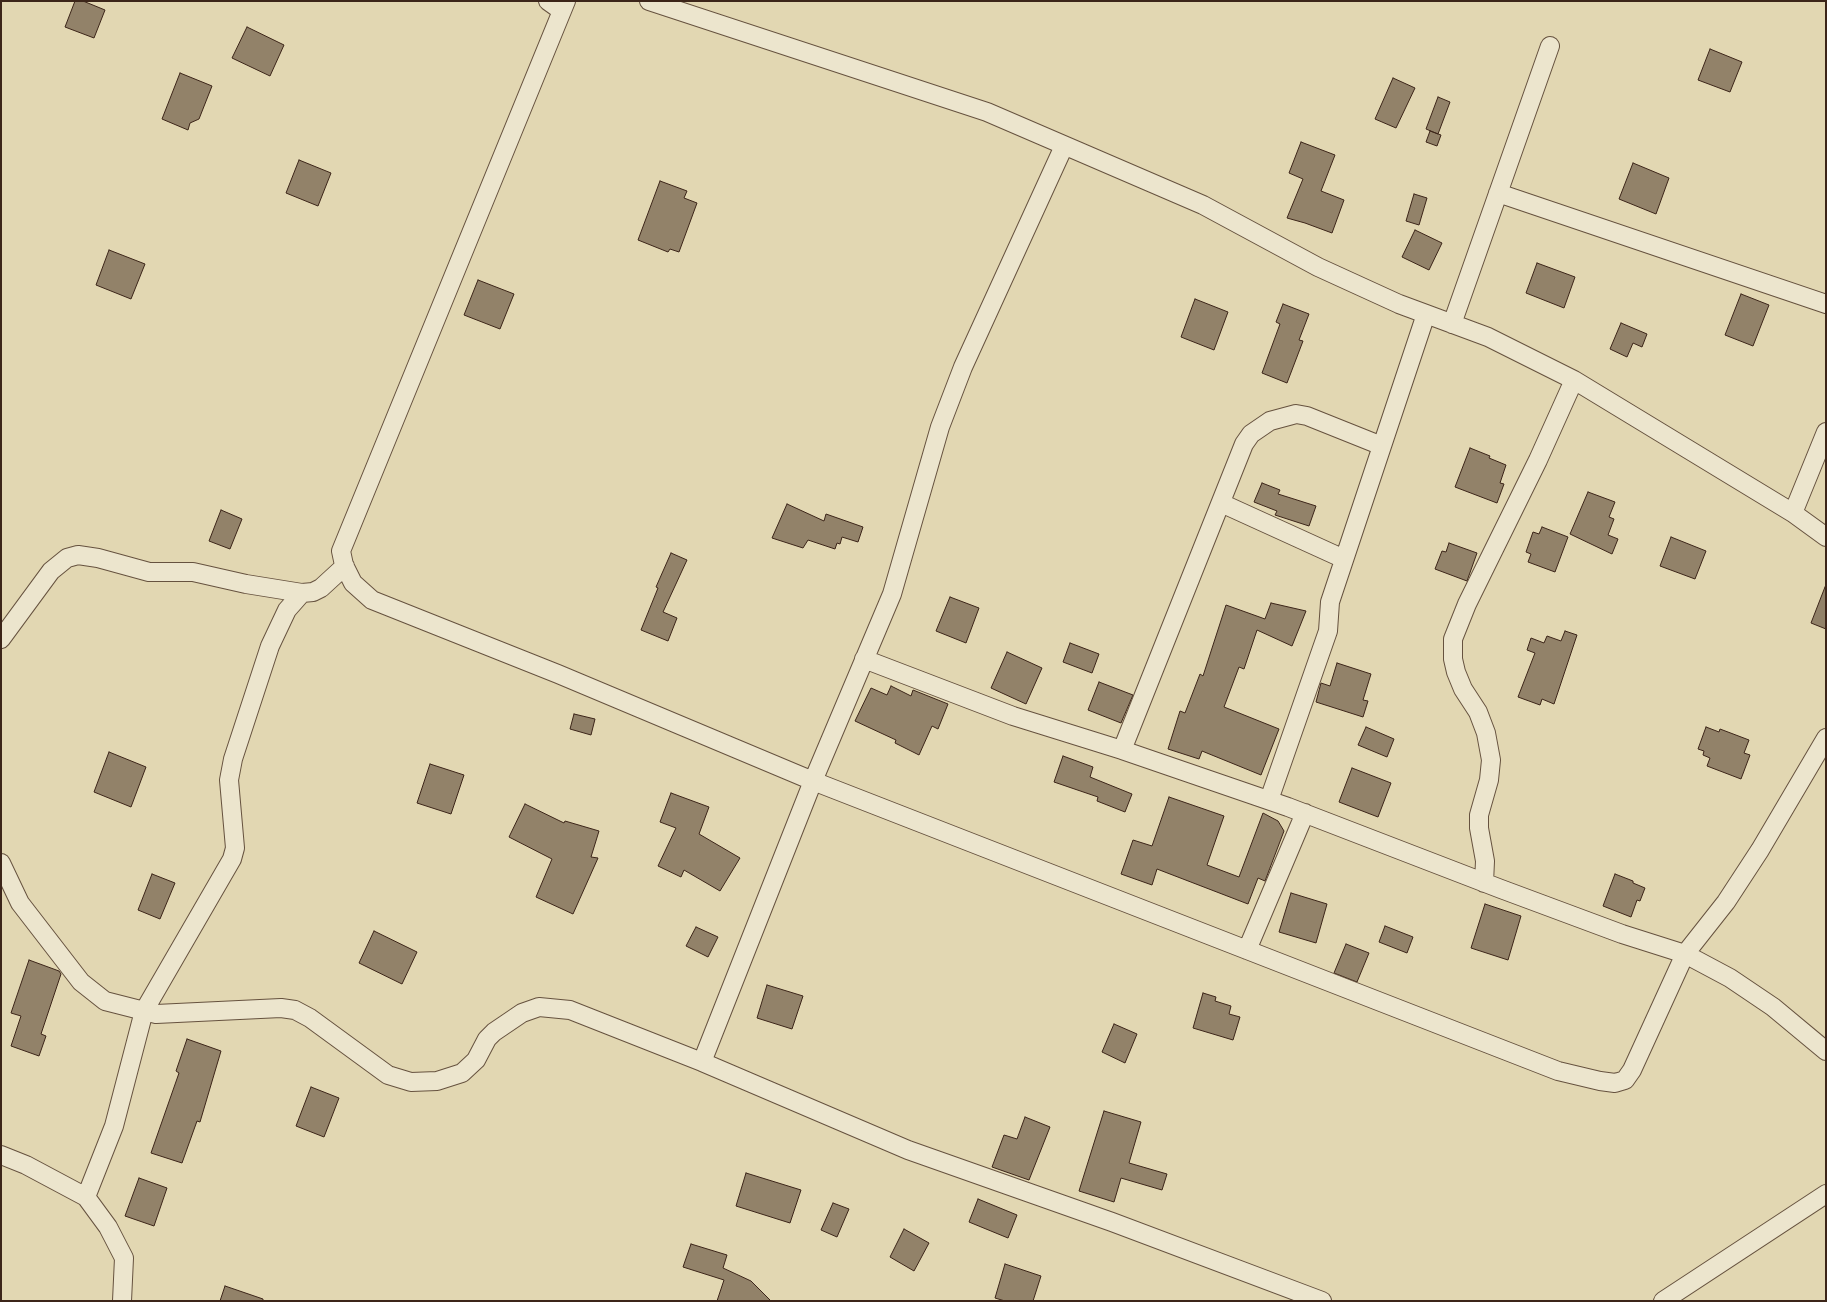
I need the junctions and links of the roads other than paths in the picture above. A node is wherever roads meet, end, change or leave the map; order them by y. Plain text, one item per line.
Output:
1 (649, 1) edge
2 (559, 4) edge
3 (1550, 46) dead end
4 (1064, 146) junction
5 (1498, 192) junction
6 (1826, 304) edge
7 (1426, 314) junction
8 (1452, 324) junction
9 (1574, 380) junction
10 (1826, 432) edge
11 (1382, 446) junction
12 (1221, 503) junction
13 (1793, 513) junction
14 (1826, 537) edge
15 (1344, 559) junction
16 (344, 566) junction
17 (302, 593) junction
18 (1, 639) edge
19 (864, 659) junction
20 (1826, 738) edge
21 (1122, 750) junction
22 (813, 781) junction
23 (1269, 800) junction
24 (1305, 813) junction
25 (1, 863) edge
26 (1484, 883) junction
27 (1247, 950) junction
28 (1685, 954) junction
29 (144, 1011) junction
30 (1826, 1051) edge
31 (702, 1062) junction
32 (1, 1155) edge
33 (1826, 1194) edge
34 (86, 1197) junction
35 (122, 1301) edge
36 (1322, 1301) edge
37 (1663, 1301) edge

1 - 4 street
2 - 16 street
3 - 5 street
4 - 7 street
4 - 19 street
5 - 6 street
5 - 8 street
7 - 8 street
7 - 11 street
8 - 9 street
9 - 13 street
9 - 26 street
10 - 13 street
11 - 12 street
11 - 15 street
12 - 15 street
12 - 21 street
13 - 14 street
15 - 23 street
16 - 17 street
16 - 22 street
17 - 18 street
17 - 29 street
19 - 21 street
19 - 22 street
20 - 28 street
21 - 23 street
22 - 27 street
22 - 31 street
23 - 24 street
24 - 26 street
24 - 27 street
25 - 29 street
26 - 28 street
27 - 28 street
28 - 30 street
29 - 31 street
29 - 34 street
31 - 36 street
32 - 34 street
33 - 37 street
34 - 35 street

